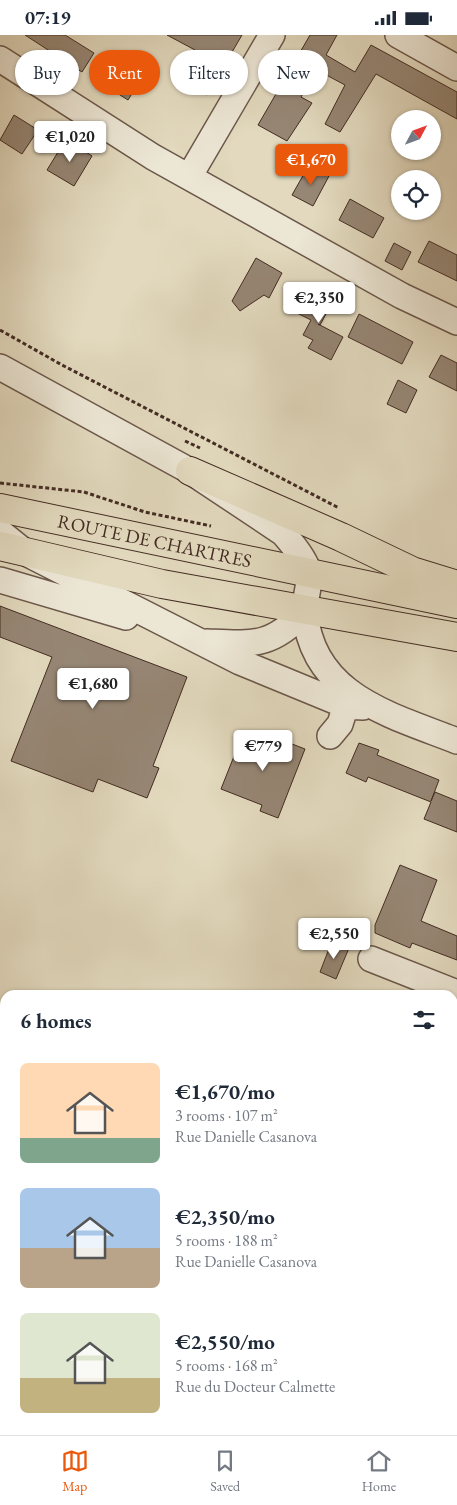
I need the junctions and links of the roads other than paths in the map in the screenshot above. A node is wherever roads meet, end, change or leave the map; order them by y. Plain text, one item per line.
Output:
1 (272, 35) edge
2 (398, 35) edge
3 (0, 59) edge
4 (457, 67) edge
5 (188, 177) junction
6 (457, 322) edge
7 (0, 367) edge
8 (190, 471) junction
9 (0, 508) edge
10 (0, 532) edge
11 (0, 546) edge
12 (26, 553) junction
13 (309, 573) junction
14 (0, 581) edge
15 (457, 585) edge
16 (457, 604) edge
17 (305, 611) junction
18 (155, 619) junction
19 (457, 637) edge
20 (202, 642) junction
21 (348, 699) junction
22 (330, 736) dead end
23 (457, 741) edge
24 (371, 959) dead end
25 (449, 990) edge

1 - 5 street
2 - 4 street
3 - 5 street
5 - 6 street
7 - 8 street
8 - 13 street
8 - 15 main road
9 - 13 main road, ROUTE DE CHARTRES
10 - 12 street, ROUTE DE CHARTRES
11 - 12 main road, ROUTE DE CHARTRES
12 - 17 main road, ROUTE DE CHARTRES
12 - 18 street
13 - 16 main road, ROUTE DE CHARTRES
13 - 17 street
14 - 18 street
17 - 19 main road, ROUTE DE CHARTRES
17 - 20 street
17 - 21 street
18 - 20 street
20 - 21 street
21 - 22 street
21 - 23 street
24 - 25 street

